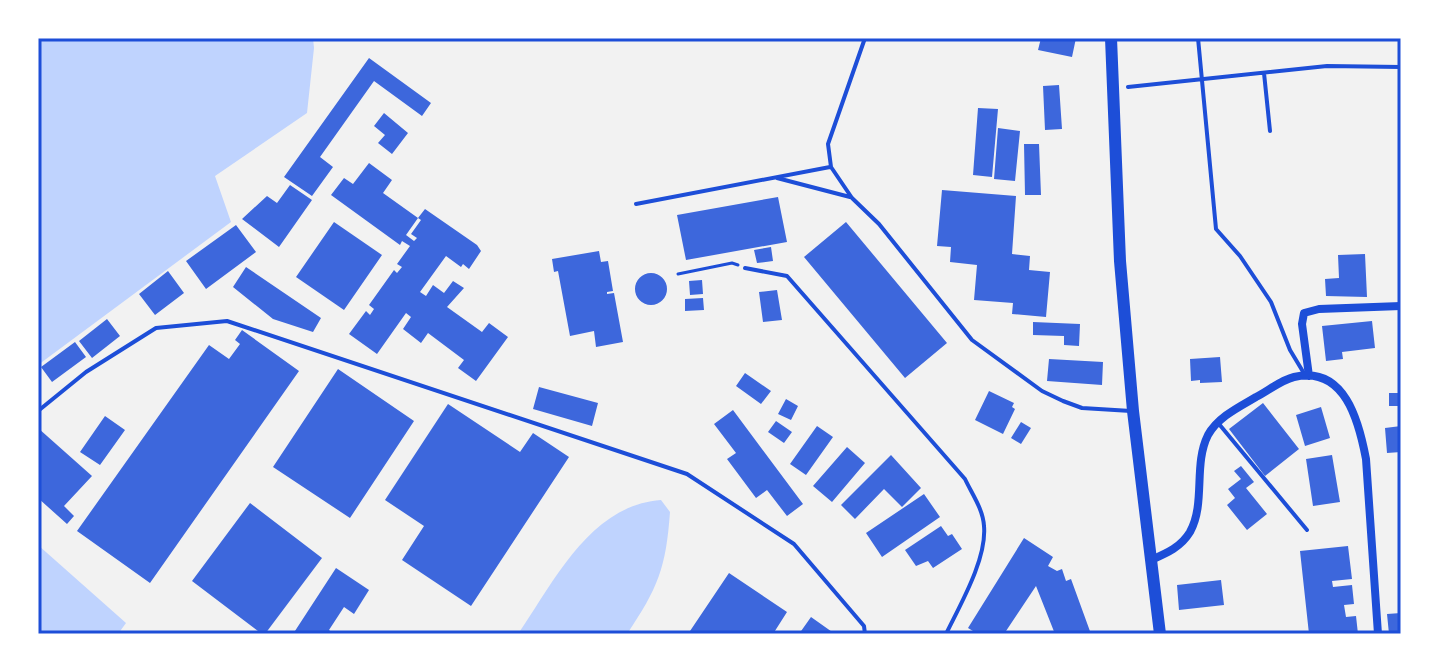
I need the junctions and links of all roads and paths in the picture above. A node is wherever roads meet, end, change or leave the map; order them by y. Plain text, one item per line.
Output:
1 (865, 38) edge
2 (1111, 38) edge
3 (1198, 38) edge
4 (1401, 67) edge
5 (1264, 73) junction
6 (1202, 79) junction
7 (1128, 87) dead end
8 (1270, 131) dead end
9 (831, 167) junction
10 (776, 178) junction
11 (852, 198) junction
12 (636, 204) dead end
13 (745, 268) joint
14 (678, 274) dead end
15 (1401, 306) edge
16 (1307, 376) junction
17 (38, 411) edge
18 (1133, 411) junction
19 (1217, 423) junction
20 (1307, 530) dead end
21 (1151, 560) junction
22 (866, 634) edge
23 (946, 634) edge
24 (1160, 634) edge
25 (1378, 634) edge

1 - 9 lane
2 - 18 main road
3 - 6 lane
4 - 5 lane
5 - 6 lane
5 - 8 lane
6 - 7 lane
6 - 16 lane
9 - 10 lane
9 - 11 lane
10 - 11 lane
10 - 12 lane
11 - 18 lane
13 - 14 path
13 - 23 lane
15 - 16 street
16 - 19 street
16 - 25 street
17 - 22 lane
18 - 21 main road
19 - 20 lane
19 - 21 street
21 - 24 main road

